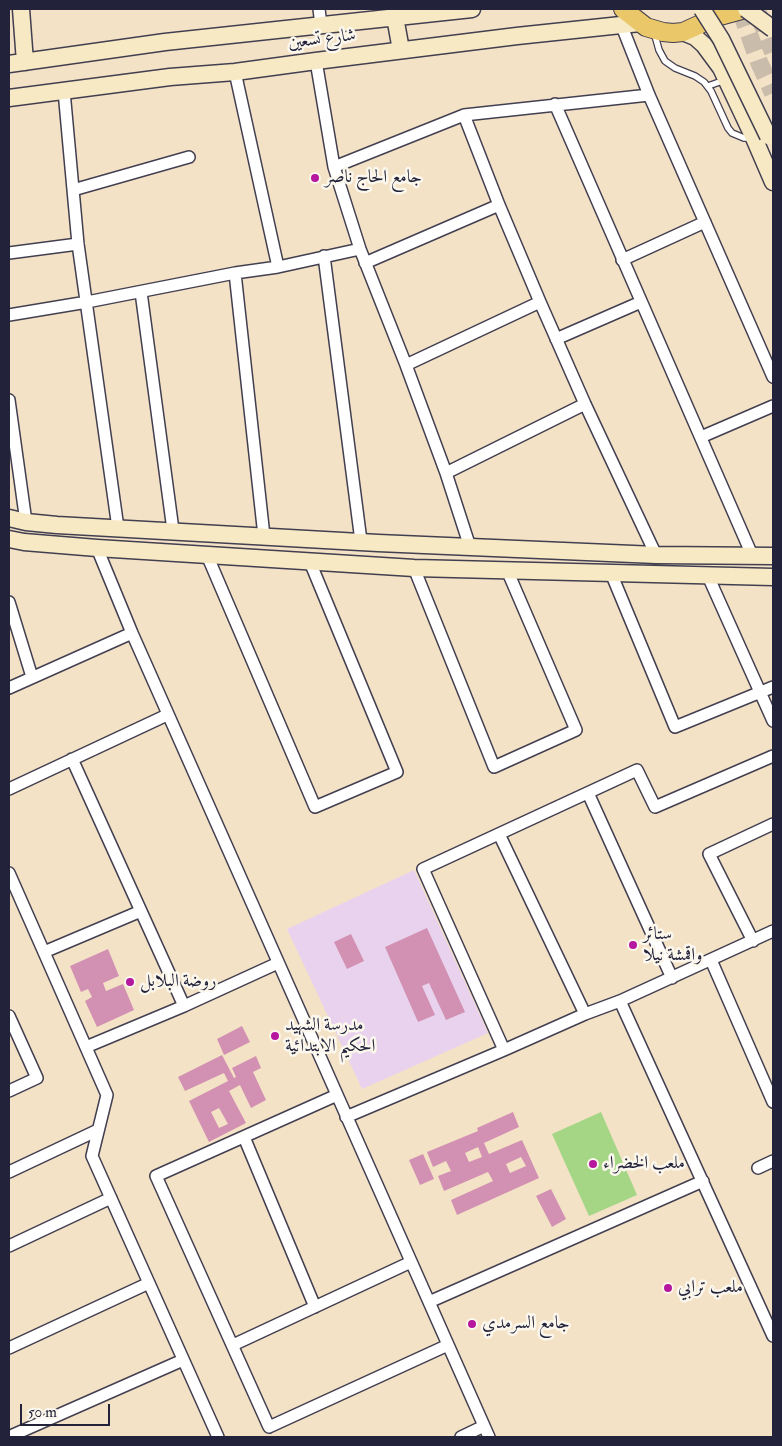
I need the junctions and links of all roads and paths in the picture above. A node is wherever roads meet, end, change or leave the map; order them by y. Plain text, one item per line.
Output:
1 (472, 9) edge
2 (702, 9) edge
3 (745, 9) edge
4 (17, 16) edge
5 (622, 16) edge
6 (320, 17) edge
7 (395, 17) junction
8 (647, 26) junction
9 (773, 29) edge
10 (683, 32) junction
11 (401, 50) junction
12 (316, 61) junction
13 (17, 63) edge
14 (235, 72) junction
15 (727, 79) junction
16 (708, 86) junction
17 (64, 91) junction
18 (649, 95) junction
19 (9, 98) edge
20 (555, 104) junction
21 (464, 115) junction
22 (765, 140) edge
23 (189, 157) dead end
24 (334, 167) junction
25 (773, 182) edge
26 (74, 190) junction
27 (499, 205) junction
28 (705, 222) junction
29 (78, 244) junction
30 (360, 249) junction
31 (9, 253) edge
32 (324, 256) junction
33 (622, 260) junction
34 (365, 263) junction
35 (278, 267) junction
36 (235, 273) junction
37 (141, 292) junction
38 (87, 302) junction
39 (540, 302) junction
40 (641, 302) junction
41 (9, 314) edge
42 (556, 339) junction
43 (406, 365) junction
44 (773, 377) edge
45 (9, 400) edge
46 (585, 404) junction
47 (773, 406) edge
48 (700, 437) junction
49 (446, 473) junction
50 (9, 518) edge
51 (26, 522) junction
52 (118, 528) junction
53 (173, 530) junction
54 (264, 536) junction
55 (9, 538) edge
56 (361, 541) junction
57 (378, 543) junction
58 (470, 547) junction
59 (97, 548) junction
60 (656, 555) junction
61 (752, 555) junction
62 (207, 556) junction
63 (773, 556) edge
64 (310, 562) junction
65 (378, 565) junction
66 (414, 568) junction
67 (507, 570) junction
68 (611, 573) junction
69 (708, 576) junction
70 (773, 576) edge
71 (9, 602) edge
72 (132, 634) junction
73 (32, 677) junction
74 (773, 687) edge
75 (9, 688) edge
76 (760, 692) junction
77 (167, 714) junction
78 (773, 721) edge
79 (773, 756) edge
80 (72, 759) junction
81 (9, 788) edge
82 (588, 793) junction
83 (773, 824) edge
84 (499, 834) junction
85 (9, 873) edge
86 (141, 911) junction
87 (773, 932) edge
88 (753, 941) junction
89 (44, 952) junction
90 (711, 960) junction
91 (278, 963) junction
92 (672, 978) junction
93 (620, 1001) junction
94 (184, 1006) junction
95 (585, 1014) junction
96 (9, 1016) edge
97 (86, 1048) junction
98 (504, 1050) junction
99 (9, 1091) edge
100 (337, 1095) junction
101 (773, 1102) edge
102 (346, 1117) junction
103 (98, 1130) junction
104 (244, 1137) junction
105 (773, 1161) edge
106 (758, 1168) dead end
107 (9, 1172) edge
108 (703, 1182) junction
109 (111, 1198) junction
110 (9, 1246) edge
111 (411, 1262) junction
112 (149, 1282) junction
113 (429, 1302) junction
114 (315, 1307) junction
115 (773, 1336) edge
116 (233, 1345) junction
117 (448, 1345) junction
118 (9, 1348) edge
119 (183, 1360) junction
120 (12, 1432) edge
121 (486, 1432) edge
122 (218, 1437) edge
123 (460, 1437) edge

1 - 7 main road, شارع تسعين
2 - 22 main road, bridge
3 - 9 main road, bridge
3 - 10 main road
4 - 13 main road
5 - 8 main road
5 - 11 main road, شارع تسعين
5 - 18 street
6 - 7 main road, شارع تسعين
6 - 13 main road, شارع تسعين
7 - 11 main road
8 - 10 main road
8 - 16 lane
10 - 15 main road
11 - 12 main road, شارع تسعين
12 - 14 main road, شارع تسعين
12 - 24 street
14 - 17 main road, شارع تسعين
14 - 35 street
15 - 16 lane
15 - 22 main road
16 - 22 lane
17 - 19 main road, شارع تسعين
17 - 26 street
18 - 20 street
18 - 28 street
20 - 21 street
20 - 33 street
21 - 24 street
21 - 27 street
22 - 25 main road
23 - 26 street
24 - 30 street
26 - 29 street
27 - 34 street
27 - 39 street
28 - 33 street
28 - 44 street
29 - 31 street
29 - 38 street
30 - 32 street
30 - 34 street
32 - 35 street
32 - 56 street
33 - 40 street
34 - 43 street
35 - 36 street
36 - 37 street
36 - 54 street
37 - 38 street
37 - 53 street
38 - 41 street
38 - 52 street
39 - 42 street
39 - 43 street
40 - 42 street
40 - 48 street
42 - 46 street
43 - 49 street
45 - 51 street
46 - 49 street
46 - 60 street
47 - 48 street
48 - 61 street
49 - 58 street
50 - 51 main road
51 - 52 main road
52 - 53 main road
53 - 54 main road
54 - 56 main road
55 - 59 main road
56 - 57 main road
57 - 58 main road
57 - 65 main road
58 - 60 main road
59 - 62 main road
59 - 72 street
60 - 61 main road
61 - 63 main road
62 - 64 main road
62 - 64 street
64 - 65 main road
65 - 66 main road
66 - 67 main road
66 - 67 street
67 - 68 main road
68 - 69 main road
68 - 76 street
69 - 70 main road
69 - 76 street
71 - 73 street
72 - 73 street
72 - 77 street
73 - 75 street
74 - 76 street
76 - 78 street
77 - 80 street
77 - 91 street
79 - 82 street
80 - 81 street
80 - 86 street
82 - 84 street
82 - 92 street
83 - 88 street
84 - 95 street
84 - 98 street
85 - 89 street
86 - 89 street
86 - 94 street
87 - 88 street
88 - 90 street
89 - 97 street
90 - 92 street
90 - 101 street
91 - 94 street
91 - 100 street
92 - 93 street
93 - 95 street
93 - 108 street
94 - 97 street
95 - 98 street
96 - 99 street
97 - 103 street
98 - 102 street
100 - 102 street
100 - 104 street
102 - 111 street
103 - 107 street
103 - 109 street
104 - 114 street
104 - 116 street
105 - 106 street
108 - 113 street
108 - 115 street
109 - 110 street
109 - 112 street
111 - 113 street
111 - 114 street
112 - 118 street
112 - 119 street
113 - 117 street
114 - 116 street
116 - 117 street
117 - 121 street
119 - 120 street
119 - 122 street
121 - 123 street

